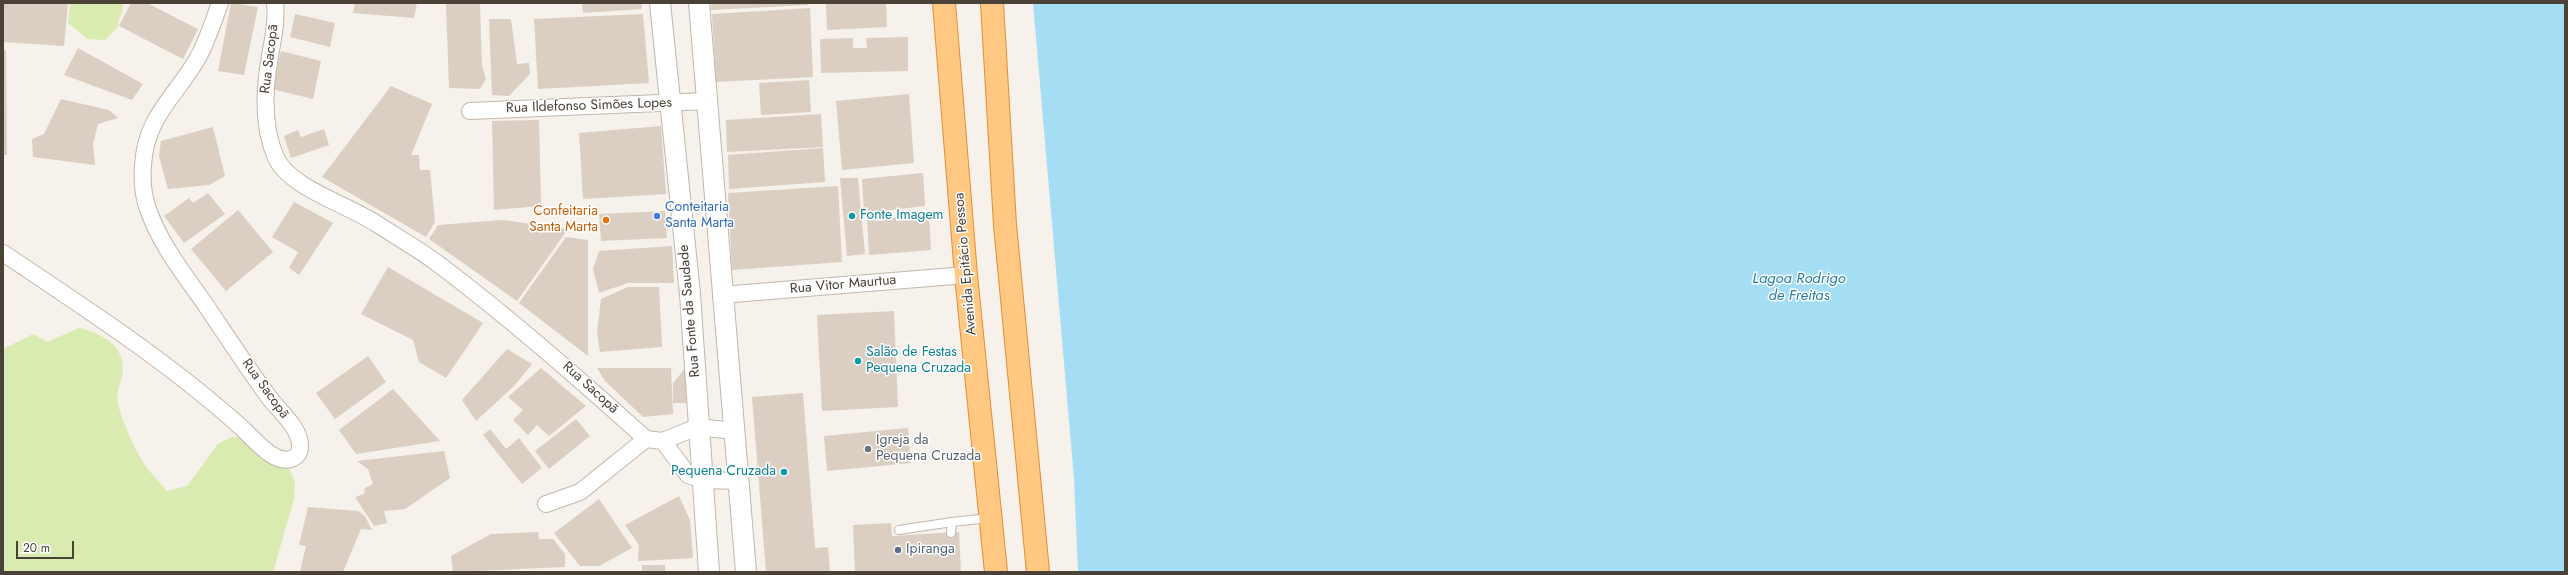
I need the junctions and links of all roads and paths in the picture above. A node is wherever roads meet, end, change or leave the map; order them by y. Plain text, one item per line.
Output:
1 (220, 3) edge
2 (274, 3) edge
3 (660, 3) edge
4 (699, 3) edge
5 (944, 3) edge
6 (992, 3) edge
7 (707, 101) junction
8 (671, 104) junction
9 (470, 111) dead end
10 (3, 253) edge
11 (966, 275) junction
12 (721, 295) junction
13 (697, 427) junction
14 (734, 431) junction
15 (646, 439) junction
16 (663, 441) junction
17 (704, 480) junction
18 (739, 481) junction
19 (546, 504) dead end
20 (992, 518) junction
21 (952, 522) junction
22 (899, 530) dead end
23 (951, 533) dead end
24 (709, 572) edge
25 (746, 572) edge
26 (996, 572) edge
27 (1038, 572) edge

1 - 10 street, Rua Sacopã
2 - 15 street, Rua Sacopã
3 - 8 street, Rua Fonte da Saudade
4 - 7 street
5 - 11 highway, Avenida Epitácio Pessoa
6 - 27 highway
7 - 8 street, Rua Ildefonso Simões Lopes
7 - 12 street
8 - 9 street, Rua Ildefonso Simões Lopes
8 - 13 street, Rua Fonte da Saudade
11 - 12 street, Rua Vitor Maurtua
11 - 20 highway, Avenida Epitácio Pessoa
12 - 14 street
13 - 14 street
13 - 16 street
13 - 17 street, Rua Fonte da Saudade
14 - 18 street
15 - 16 street
15 - 19 street
16 - 17 street
17 - 18 street
17 - 24 street, Rua Fonte da Saudade
18 - 25 street
20 - 21 lane
20 - 26 highway, Avenida Epitácio Pessoa
21 - 22 lane
21 - 23 lane

